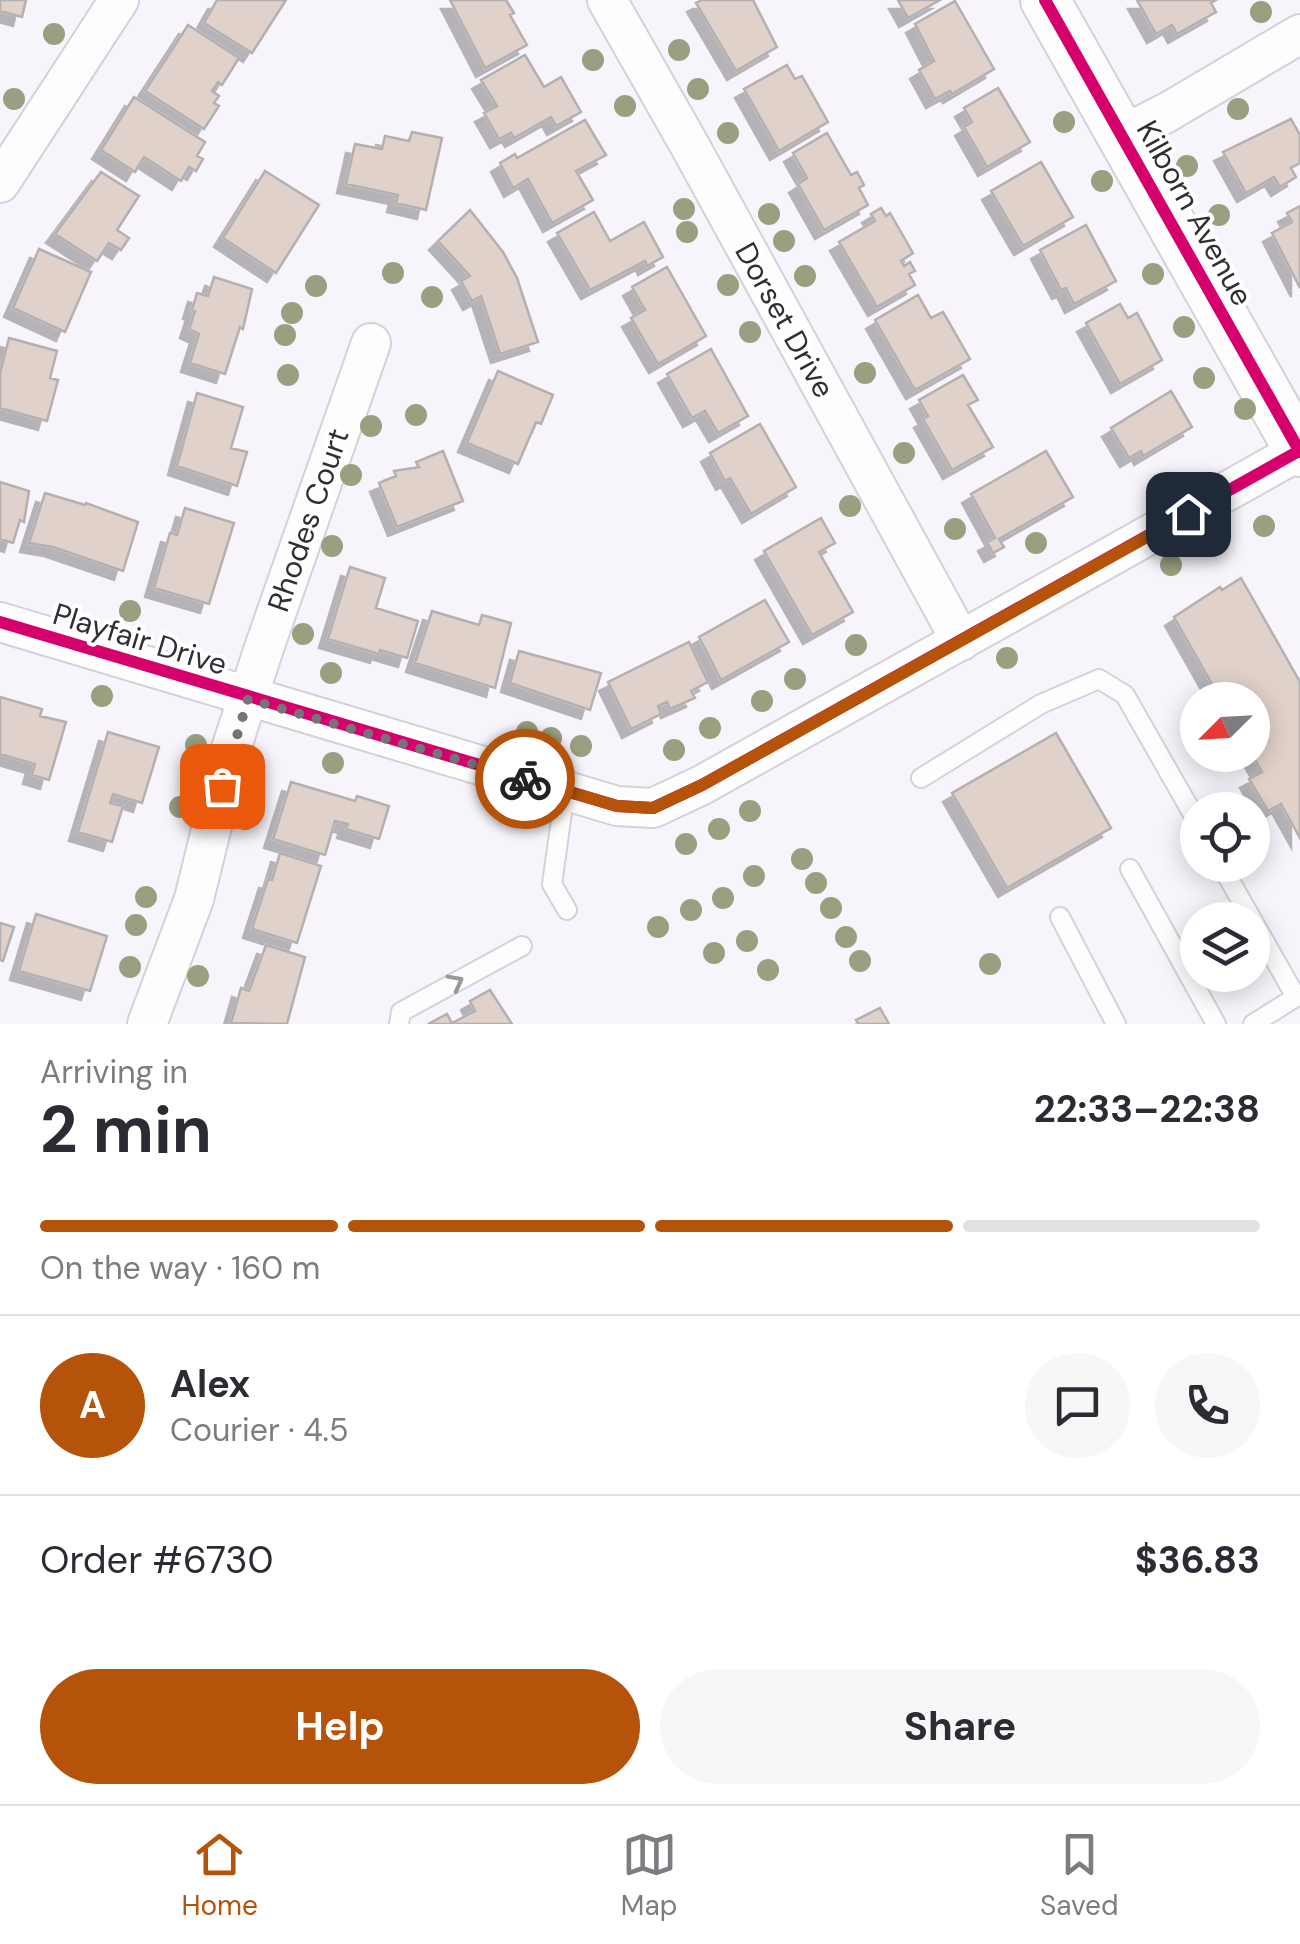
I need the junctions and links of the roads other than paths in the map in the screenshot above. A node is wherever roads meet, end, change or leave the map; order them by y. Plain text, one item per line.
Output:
1 (119, 0) edge
2 (606, 0) edge
3 (1045, 0) edge
4 (1300, 34) edge
5 (1123, 135) junction
6 (0, 184) edge
7 (370, 342) dead end
8 (1300, 452) edge
9 (0, 622) edge
10 (961, 642) junction
11 (248, 699) junction
12 (921, 778) dead end
13 (564, 791) junction
14 (1180, 792) edge
15 (1130, 869) dead end
16 (1231, 882) edge
17 (566, 910) dead end
18 (1060, 917) dead end
19 (522, 946) dead end
20 (147, 1024) edge
21 (399, 1024) edge
22 (1116, 1024) edge
23 (1216, 1024) edge
24 (1253, 1024) edge

1 - 6 street
2 - 10 street, Dorset Drive
3 - 5 street, Kilborn Avenue
4 - 5 street
5 - 8 street, Kilborn Avenue
7 - 11 street, Rhodes Court
8 - 10 street, Playfair Drive
9 - 11 street, Playfair Drive
10 - 13 street, Playfair Drive
11 - 13 street, Playfair Drive
11 - 20 street, Rhodes Court
12 - 14 lane
13 - 17 lane
15 - 23 lane
16 - 24 lane
18 - 22 lane
21 -> 19 lane

